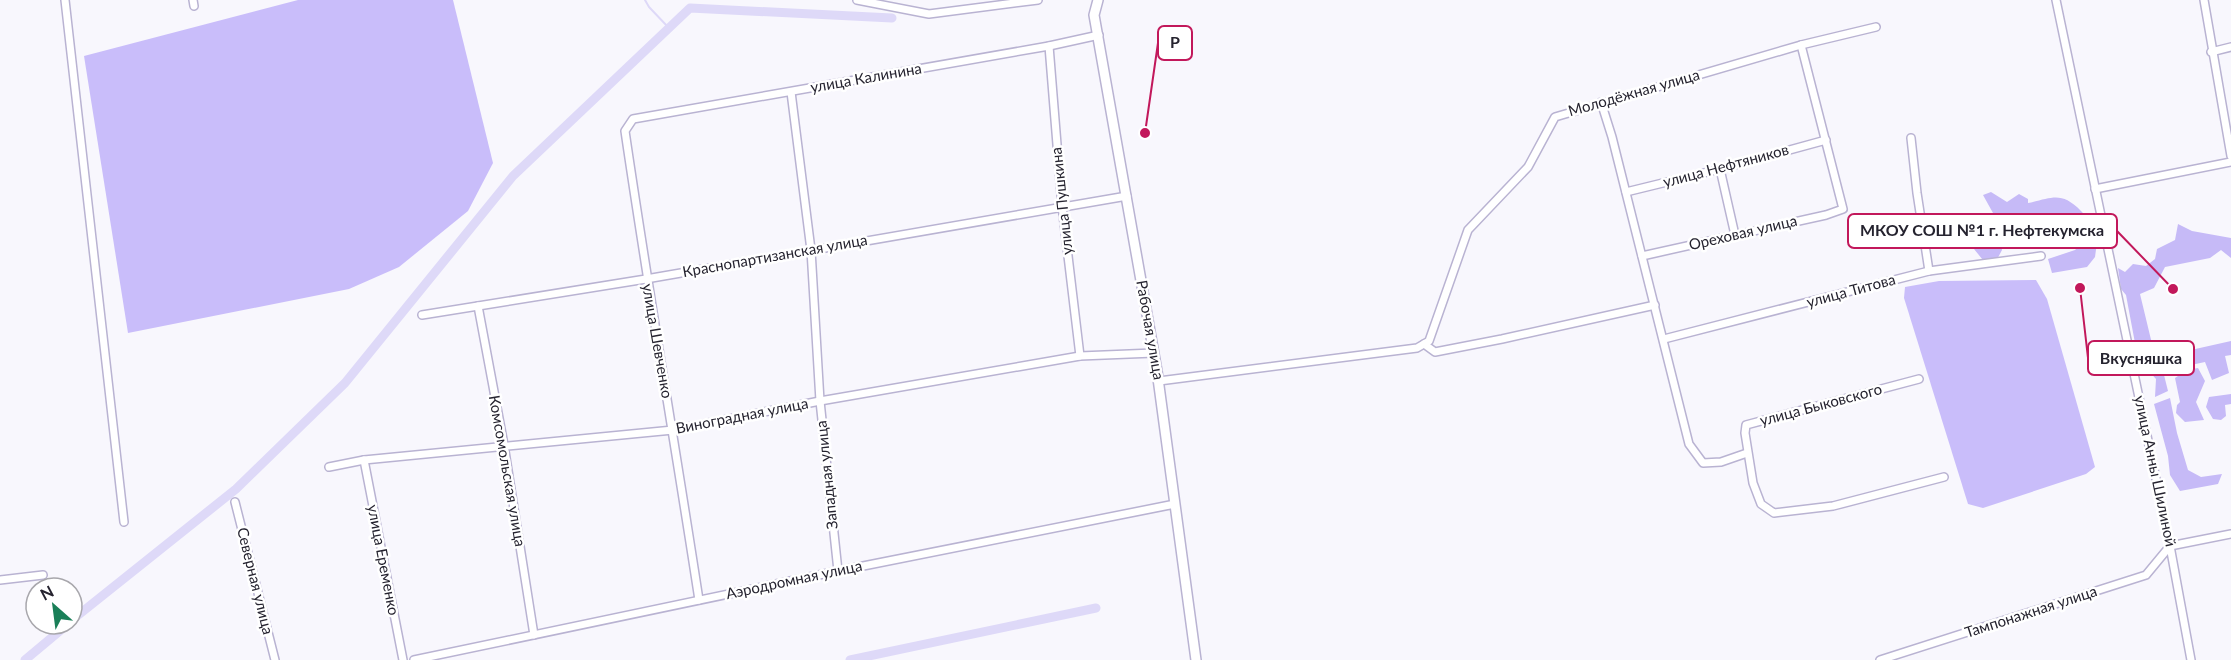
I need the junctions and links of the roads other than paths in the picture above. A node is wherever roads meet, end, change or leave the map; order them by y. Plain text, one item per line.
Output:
1 (65, 0) edge
2 (862, 0) edge
3 (1038, 0) edge
4 (2056, 0) edge
5 (2204, 0) edge
6 (1012, 1) edge
7 (1094, 1) edge
8 (1876, 27) dead end
9 (1099, 34) junction
10 (1801, 45) junction
11 (1049, 46) junction
12 (2231, 46) edge
13 (2211, 52) junction
14 (790, 92) junction
15 (1601, 102) junction
16 (633, 119) joint
17 (1911, 138) dead end
18 (1826, 140) junction
19 (2231, 156) edge
20 (2231, 162) edge
21 (1720, 169) junction
22 (2095, 189) junction
23 (1626, 192) junction
24 (1127, 196) junction
25 (1062, 206) junction
26 (1736, 235) junction
27 (811, 250) junction
28 (1642, 256) junction
29 (2041, 256) dead end
30 (1929, 271) junction
31 (646, 279) junction
32 (1655, 305) junction
33 (478, 306) junction
34 (422, 315) dead end
35 (1664, 339) junction
36 (1421, 346) junction
37 (1154, 353) junction
38 (1080, 356) junction
39 (1919, 379) dead end
40 (1159, 381) junction
41 (819, 401) junction
42 (673, 430) junction
43 (504, 445) junction
44 (1747, 453) junction
45 (364, 460) junction
46 (329, 467) dead end
47 (1944, 477) dead end
48 (235, 502) dead end
49 (1175, 504) junction
50 (124, 522) dead end
51 (2231, 534) edge
52 (2170, 546) junction
53 (838, 571) junction
54 (44, 575) dead end
55 (0, 580) edge
56 (699, 600) junction
57 (534, 635) junction
58 (275, 660) edge
59 (403, 660) edge
60 (414, 660) edge
61 (1196, 660) edge
62 (1880, 660) edge
63 (2191, 660) edge

1 - 50 street
2 - 6 street
3 - 6 street
4 - 22 street, улица Анны Шилиной
5 - 13 street
7 - 9 street, Рабочая улица
8 - 10 street, Молодёжная улица
9 - 11 street, улица Калинина
9 - 24 street, Рабочая улица
10 - 15 street, Молодёжная улица
10 - 18 street
11 - 14 street, улица Калинина
11 - 25 street, улица Пушкина
12 - 13 street
13 - 19 street
14 - 16 street, улица Калинина
14 - 27 street, Западная улица
15 - 23 street
15 - 36 street, Молодёжная улица
16 - 31 street, улица Шевченко
17 - 30 street
18 - 21 street, улица Нефтяников
18 - 26 street, Ореховая улица
20 - 22 street
21 - 23 street, улица Нефтяников
21 - 26 street
22 - 52 street, улица Анны Шилиной
23 - 28 street
24 - 25 street, Краснопартизанская улица
24 - 37 street, Рабочая улица
25 - 27 street, Краснопартизанская улица
25 - 38 street, улица Пушкина
26 - 28 street, Ореховая улица
27 - 31 street, Краснопартизанская улица
27 - 41 street, Западная улица
28 - 32 street
29 - 30 street, улица Титова
30 - 35 street, улица Титова
31 - 33 street, Краснопартизанская улица
31 - 42 street, улица Шевченко
32 - 35 street
32 - 36 street
33 - 34 street, Краснопартизанская улица
33 - 43 street, Комсомольская улица
35 - 44 street
36 - 40 street
37 - 38 street, Виноградная улица
37 - 40 street, Рабочая улица
38 - 41 street, Виноградная улица
39 - 44 street, улица Быковского
40 - 49 street, Рабочая улица
41 - 42 street, Виноградная улица
41 - 53 street, Западная улица
42 - 43 street, Виноградная улица
42 - 56 street, улица Шевченко
43 - 45 street, Виноградная улица
43 - 57 street, Комсомольская улица
44 - 47 street
45 - 46 street, Виноградная улица
45 - 59 street, улица Еременко
48 - 58 street, Северная улица
49 - 53 street, Аэродромная улица
49 - 61 street, Рабочая улица
51 - 52 street
52 - 62 street, Тампонажная улица
52 - 63 street, улица Анны Шилиной
53 - 56 street, Аэродромная улица
54 - 55 street
56 - 57 street, Аэродромная улица
57 - 60 street, Аэродромная улица

